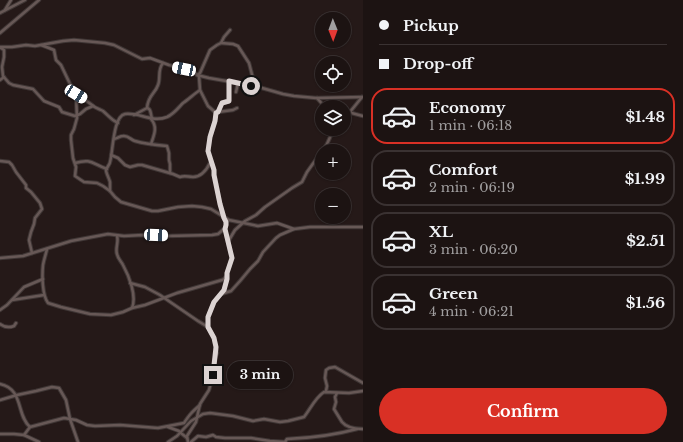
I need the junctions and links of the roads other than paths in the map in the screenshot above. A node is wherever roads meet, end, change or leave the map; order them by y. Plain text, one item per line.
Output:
1 (11, 0) edge
2 (25, 0) edge
3 (38, 0) edge
4 (5, 10) junction
5 (0, 13) edge
6 (230, 30) dead end
7 (0, 33) edge
8 (221, 43) junction
9 (41, 45) junction
10 (0, 47) edge
11 (163, 63) junction
12 (197, 75) junction
13 (4, 77) junction
14 (0, 80) edge
15 (229, 81) junction
16 (238, 83) junction
17 (255, 86) junction
18 (200, 90) junction
19 (236, 92) dead end
20 (76, 94) junction
21 (363, 97) edge
22 (316, 98) joint
23 (93, 106) junction
24 (147, 108) junction
25 (237, 108) dead end
26 (351, 110) edge
27 (217, 113) junction
28 (351, 114) edge
29 (77, 115) junction
30 (133, 115) junction
31 (363, 116) edge
32 (151, 119) junction
33 (118, 124) junction
34 (331, 136) edge
35 (114, 138) junction
36 (152, 144) junction
37 (111, 155) junction
38 (0, 161) edge
39 (210, 162) dead end
40 (75, 163) junction
41 (107, 169) junction
42 (170, 173) junction
43 (110, 191) junction
44 (224, 218) junction
45 (243, 224) junction
46 (363, 227) edge
47 (225, 229) junction
48 (294, 229) junction
49 (117, 236) junction
50 (228, 240) junction
51 (47, 249) junction
52 (32, 253) junction
53 (0, 258) edge
54 (43, 279) junction
55 (226, 279) junction
56 (130, 283) junction
57 (44, 295) junction
58 (220, 295) junction
59 (165, 298) junction
60 (12, 300) junction
61 (132, 308) junction
62 (0, 310) edge
63 (16, 323) dead end
64 (0, 324) edge
65 (208, 327) junction
66 (363, 383) edge
67 (0, 384) edge
68 (326, 391) junction
69 (363, 391) edge
70 (337, 393) junction
71 (15, 395) junction
72 (0, 400) edge
73 (200, 404) junction
74 (198, 416) junction
75 (70, 419) junction
76 (30, 427) junction
77 (168, 427) junction
78 (357, 429) junction
79 (363, 429) edge
80 (180, 433) junction
81 (0, 434) edge
82 (24, 435) junction
83 (28, 437) junction
84 (187, 438) junction
85 (29, 442) edge
86 (38, 442) edge
87 (77, 442) edge
88 (168, 442) edge
89 (188, 442) edge
90 (191, 442) edge
91 (285, 442) edge

1 - 4 street
2 - 4 street
3 - 7 street
4 - 5 street
6 - 8 street
8 - 12 street
8 - 17 street
9 - 10 street
9 - 11 street
9 - 20 street
10 - 13 street
11 - 12 street
11 - 24 street
12 - 15 street
12 - 18 street
13 - 14 street
13 - 29 street
15 - 16 street
15 - 27 street
16 - 17 street
16 - 19 street
17 - 22 street
18 - 27 street
18 - 32 street
20 - 23 street
20 - 29 street
21 - 22 street
21 - 26 street
23 - 29 street
23 - 33 street
24 - 30 street
24 - 32 street
25 - 27 street
27 - 44 street
28 - 31 street
29 - 40 street
30 - 32 street
30 - 33 street
32 - 36 street
33 - 35 street
34 - 45 street
35 - 36 street
35 - 37 street
36 - 42 street
37 - 41 street
37 - 42 street
38 - 52 street
39 - 42 street
40 - 41 street
40 - 43 street
41 - 43 street
43 - 44 street
44 - 45 street
44 - 47 street
45 - 48 street
45 - 50 street
46 - 48 street
47 - 49 street
47 - 50 street
48 - 58 street
49 - 51 street
49 - 56 street
50 - 55 street
51 - 52 street
51 - 54 street
52 - 53 street
54 - 57 street
54 - 60 street
55 - 58 street
55 - 59 street
56 - 59 street
56 - 61 street
57 - 60 street
57 - 61 street
58 - 65 street
59 - 61 street
59 - 65 street
60 - 62 street
63 - 64 street
65 - 73 street
66 - 68 street
67 - 71 street
68 - 70 street
68 - 74 street
69 - 70 street
70 - 78 street
71 - 72 street
71 - 75 street
71 - 76 street
73 - 74 street
73 - 77 street
74 - 80 street
74 - 84 street
75 - 76 street
75 - 77 street
75 - 87 street
76 - 82 street
77 - 80 street
78 - 79 street
78 - 91 street
80 - 84 street
80 - 88 street
81 - 82 street
82 - 83 street
83 - 85 street
83 - 86 street
84 - 89 street
90 - 91 street

